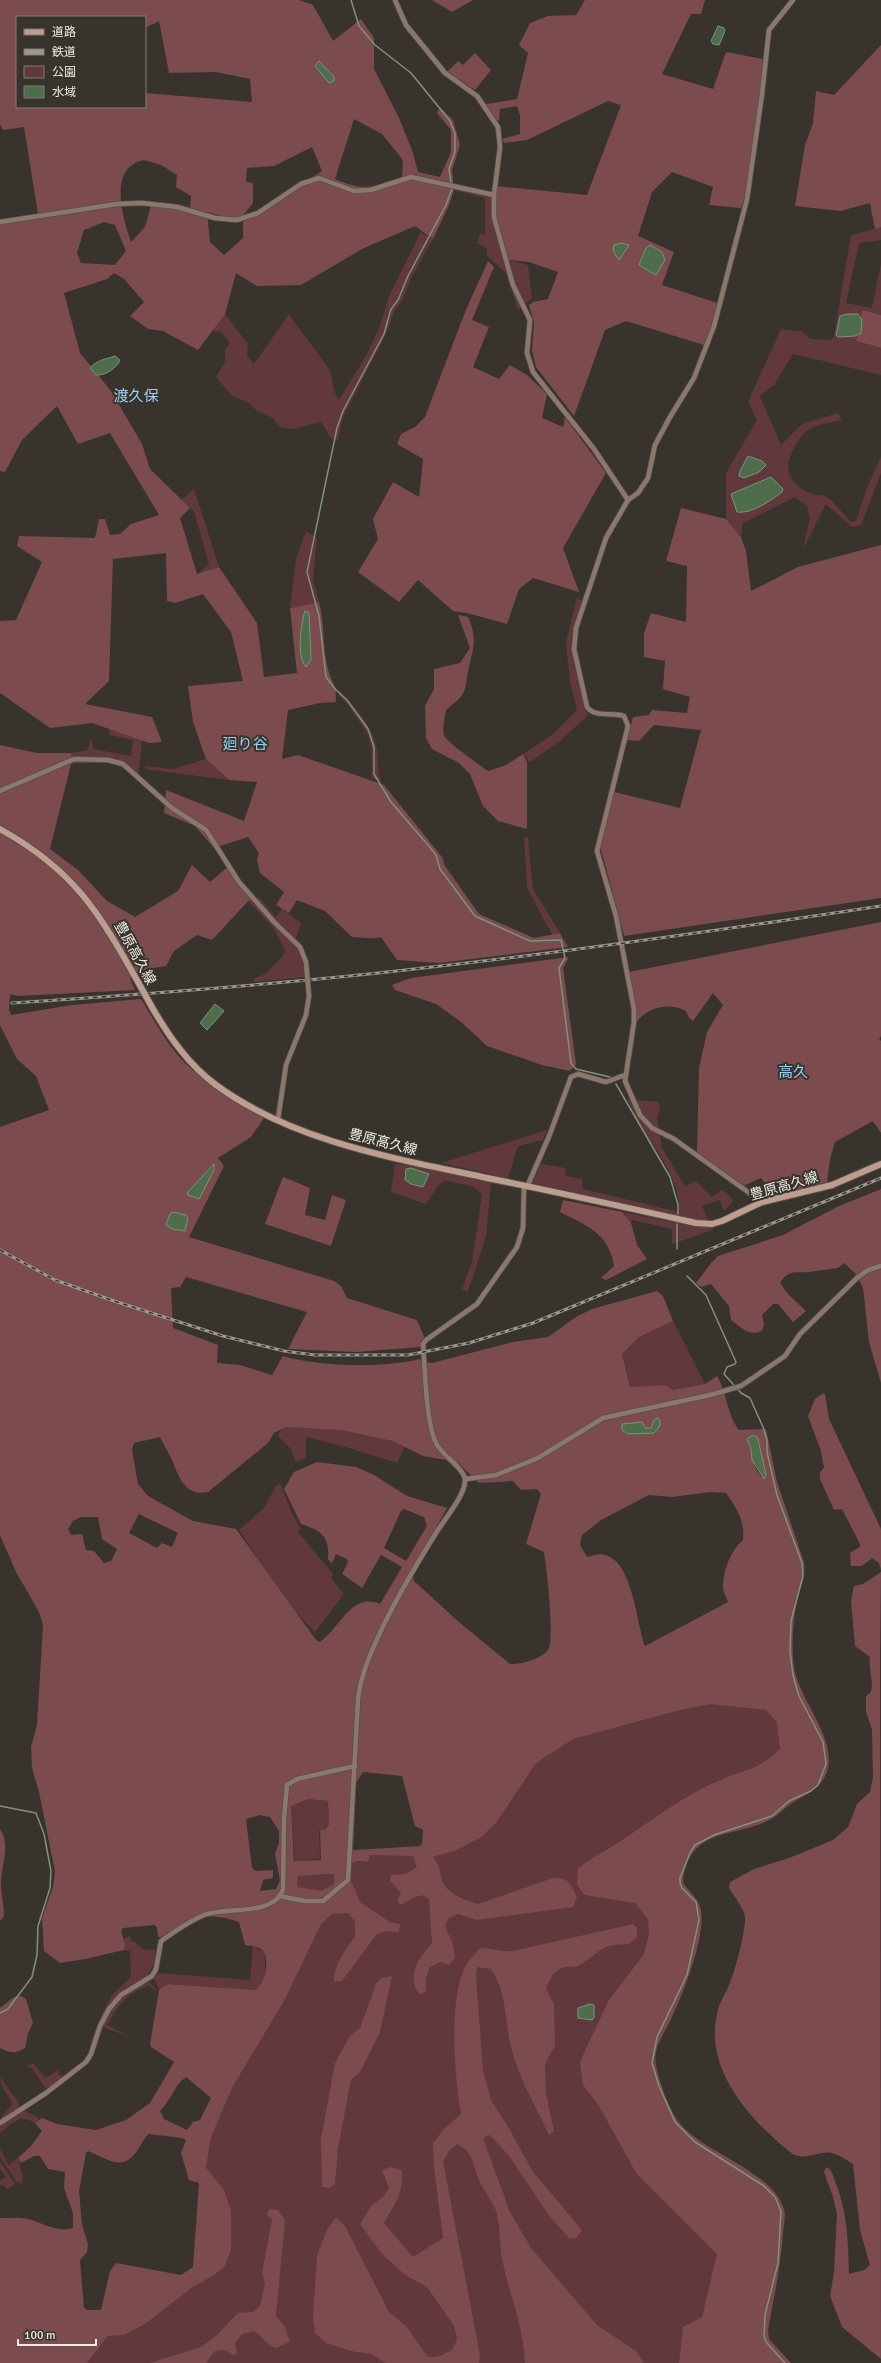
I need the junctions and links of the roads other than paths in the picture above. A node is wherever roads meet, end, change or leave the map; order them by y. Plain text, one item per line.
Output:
1 (395, 0) edge
2 (793, 0) edge
3 (494, 195) junction
4 (0, 222) edge
5 (628, 500) junction
6 (0, 791) edge
7 (0, 829) edge
8 (625, 1075) junction
9 (278, 1119) junction
10 (881, 1164) edge
11 (526, 1186) junction
12 (762, 1202) junction
13 (881, 1266) edge
14 (466, 1479) junction
15 (355, 1766) junction
16 (279, 1896) junction
17 (0, 2123) edge

1 - 3 street
2 - 5 street
3 - 4 street
3 - 5 street
5 - 8 street
6 - 9 street, bridge
7 - 9 main road, 豊原高久線, bridge
8 - 11 street
8 - 12 street
9 - 11 main road, 豊原高久線
10 - 12 main road, 豊原高久線
11 - 12 main road, 豊原高久線
11 - 14 street
13 - 14 street
14 - 15 street
15 - 16 street
15 - 16 street
16 - 17 street

